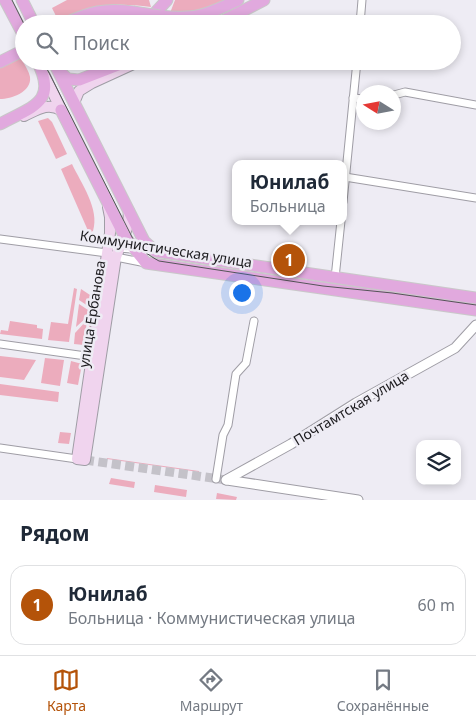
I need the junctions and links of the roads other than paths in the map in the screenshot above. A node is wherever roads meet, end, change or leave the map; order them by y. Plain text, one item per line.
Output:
1 (5, 0) edge
2 (22, 0) edge
3 (167, 0) edge
4 (238, 0) edge
5 (264, 0) edge
6 (362, 0) edge
7 (30, 15) edge
8 (84, 15) edge
9 (133, 15) edge
10 (153, 15) edge
11 (203, 15) edge
12 (235, 15) edge
13 (361, 15) edge
14 (15, 19) edge
15 (15, 51) edge
16 (15, 52) edge
17 (0, 54) edge
18 (0, 62) edge
19 (42, 70) edge
20 (57, 70) edge
21 (59, 70) edge
22 (98, 70) edge
23 (105, 70) edge
24 (120, 70) edge
25 (356, 70) edge
26 (43, 73) junction
27 (89, 76) junction
28 (401, 93) edge
29 (353, 98) junction
30 (356, 98) edge
31 (74, 103) junction
32 (476, 105) edge
33 (61, 110) junction
34 (10, 115) edge
35 (0, 126) edge
36 (347, 160) edge
37 (347, 177) edge
38 (476, 198) edge
39 (106, 201) junction
40 (128, 211) junction
41 (341, 225) edge
42 (126, 237) junction
43 (0, 239) edge
44 (134, 248) junction
45 (155, 251) junction
46 (114, 253) junction
47 (146, 263) junction
48 (335, 278) junction
49 (476, 298) edge
50 (476, 310) edge
51 (254, 321) dead end
52 (474, 327) edge
53 (0, 344) edge
54 (97, 357) junction
55 (0, 448) edge
56 (81, 460) joint
57 (216, 479) dead end
58 (358, 500) edge

1 - 14 main road
2 - 7 main road
3 - 10 main road
4 - 11 main road
5 - 12 main road
6 - 13 street
8 - 9 main road
15 - 17 main road
16 - 18 main road
19 - 26 main road
20 - 31 main road
21 - 27 main road
22 - 27 main road
23 - 27 main road
24 - 31 main road
25 - 29 street
26 - 33 main road, улица Ербанова
26 - 34 main road
28 - 32 street
29 - 30 street
29 - 36 street
31 - 40 main road
33 - 35 main road
33 - 39 main road, улица Ербанова
34 - 35 main road
37 - 38 street
39 - 42 main road
39 - 46 main road, улица Ербанова
40 - 42 main road, улица Ербанова
40 - 45 main road, Коммунистическая улица
41 - 48 street
42 - 44 main road
42 - 46 main road, улица Ербанова
43 - 46 street, Коммунистическая улица
44 - 45 street
44 - 46 street
44 - 47 main road
45 - 48 main road, Коммунистическая улица
46 - 47 street, Коммунистическая улица
46 - 54 main road, улица Ербанова
47 - 50 main road, Коммунистическая улица
48 - 49 main road, Коммунистическая улица
51 - 57 street
52 - 58 street, Почтамтская улица
53 - 54 street
54 - 56 main road, улица Ербанова
55 - 56 street

